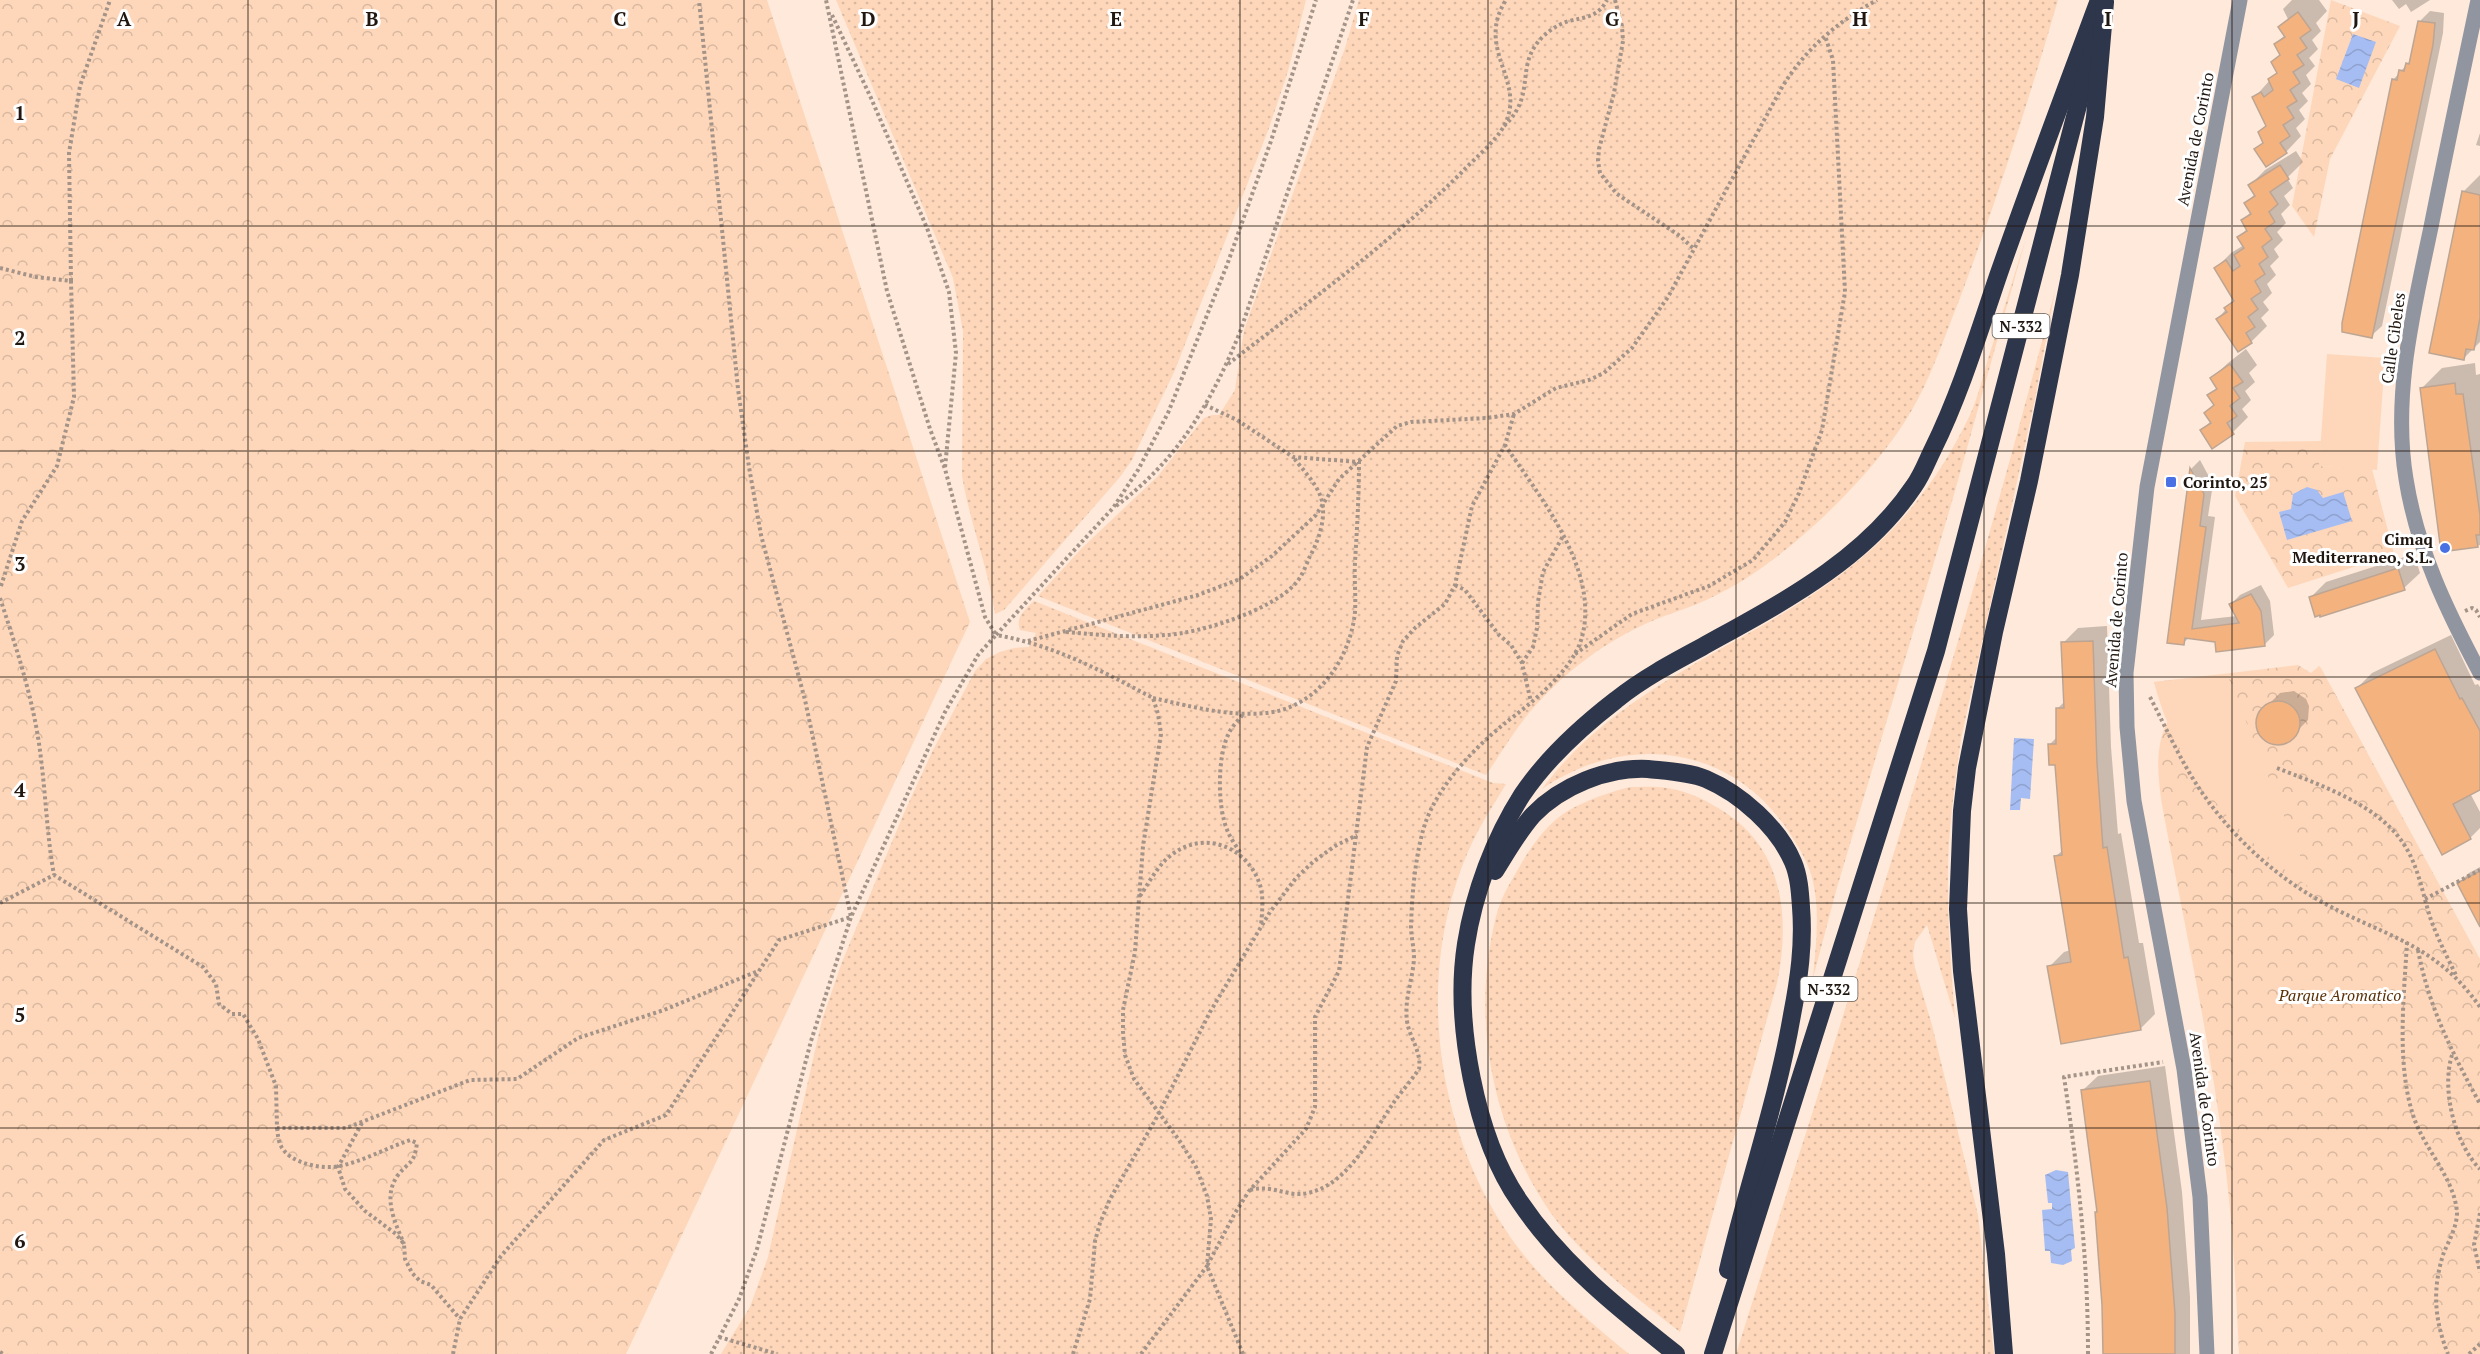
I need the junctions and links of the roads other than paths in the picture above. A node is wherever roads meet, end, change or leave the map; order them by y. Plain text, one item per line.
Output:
1 (2240, 0) edge
2 (2478, 0) edge
3 (2103, 1) edge
4 (2480, 673) edge
5 (1472, 912) junction
6 (1721, 1326) junction
7 (1676, 1354) edge
8 (1713, 1354) edge
9 (2004, 1354) edge
10 (2207, 1354) edge

1 - 10 street, Avenida de Corinto
2 - 4 street, Calle Cibeles
3 - 5 highway
3 - 6 highway, N-332
3 - 9 highway, N-332
5 - 6 highway
5 - 7 highway
6 - 8 highway, N-332

